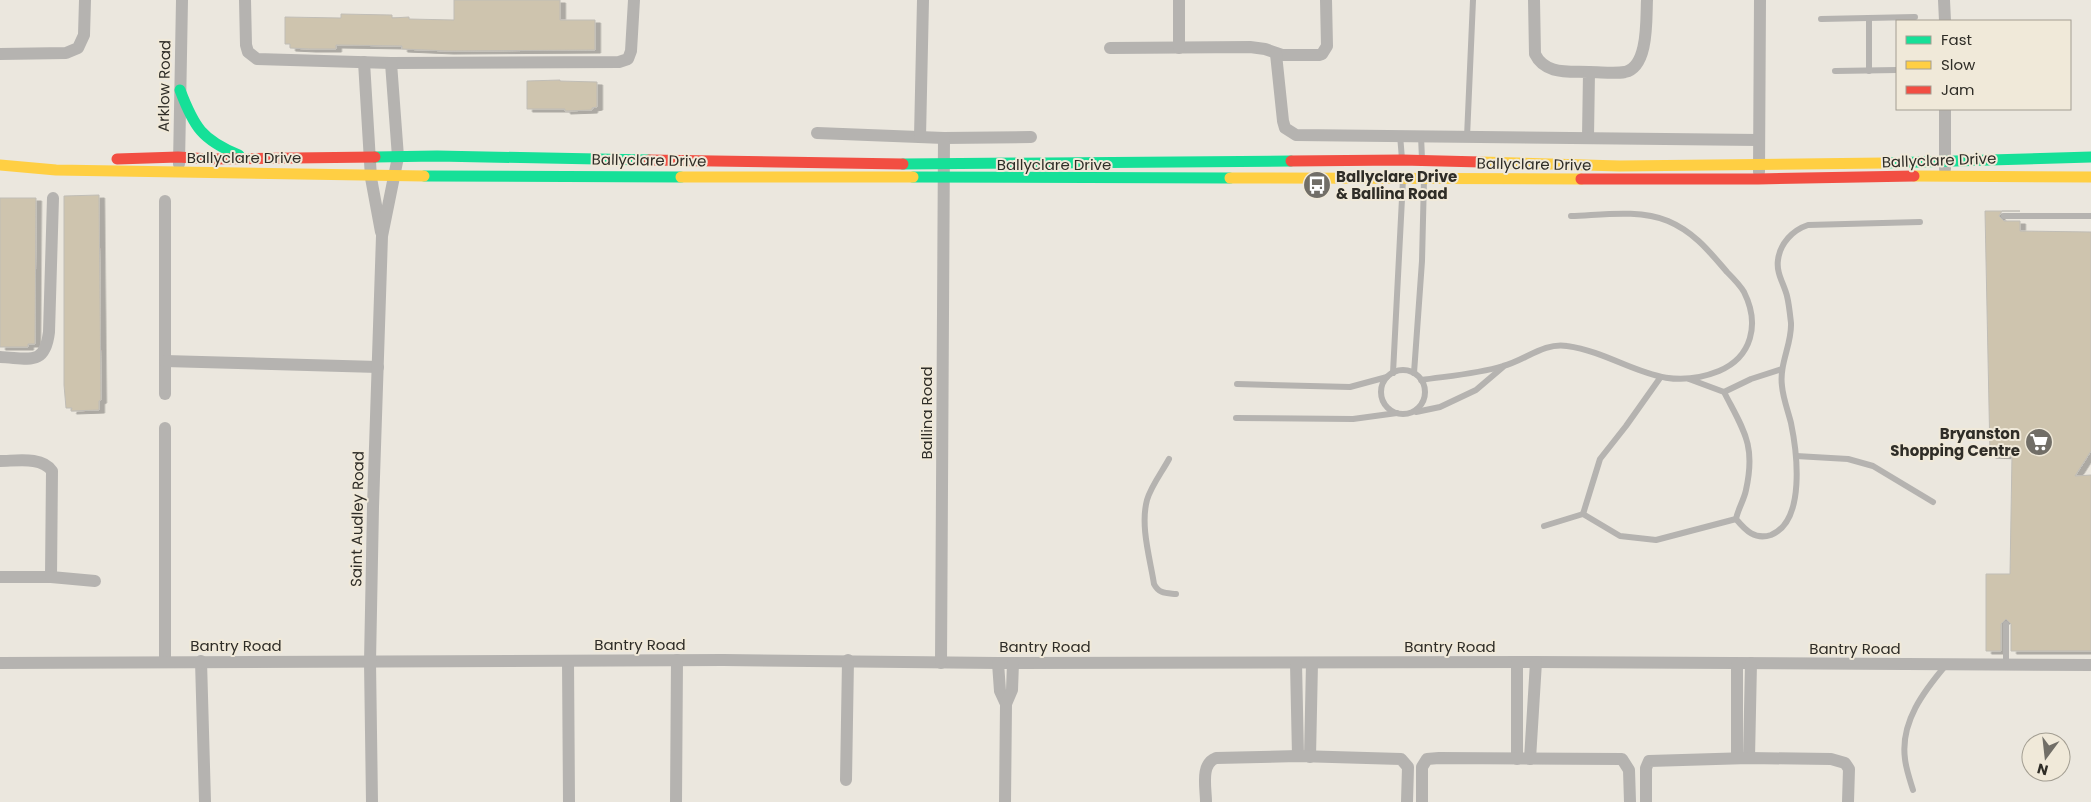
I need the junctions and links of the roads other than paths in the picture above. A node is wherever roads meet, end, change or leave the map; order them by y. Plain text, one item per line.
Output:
1 (85, 0) edge
2 (182, 0) edge
3 (245, 0) edge
4 (634, 0) edge
5 (922, 0) edge
6 (1179, 0) edge
7 (1326, 0) edge
8 (1473, 0) edge
9 (1534, 0) edge
10 (1647, 0) edge
11 (1760, 0) edge
12 (1944, 0) edge
13 (1915, 17) dead end
14 (1870, 18) junction
15 (1821, 19) dead end
16 (1944, 20) edge
17 (1110, 48) dead end
18 (1179, 48) junction
19 (0, 54) edge
20 (1276, 54) junction
21 (364, 62) junction
22 (391, 63) junction
23 (1896, 70) edge
24 (1869, 71) junction
25 (1589, 72) junction
26 (1835, 72) dead end
27 (180, 90) junction
28 (1945, 110) edge
29 (817, 133) dead end
30 (1400, 135) junction
31 (1031, 136) dead end
32 (1421, 136) junction
33 (920, 137) junction
34 (1466, 137) junction
35 (1588, 137) junction
36 (944, 138) junction
37 (1759, 140) junction
38 (371, 156) junction
39 (178, 157) junction
40 (398, 157) junction
41 (2091, 157) edge
42 (244, 158) junction
43 (1402, 160) junction
44 (1945, 160) junction
45 (1422, 161) junction
46 (0, 165) edge
47 (945, 165) junction
48 (1759, 165) junction
49 (17, 166) junction
50 (179, 172) junction
51 (371, 175) junction
52 (395, 176) junction
53 (1945, 176) junction
54 (2091, 177) edge
55 (944, 178) junction
56 (1403, 178) junction
57 (1424, 178) junction
58 (1758, 179) junction
59 (53, 198) dead end
60 (165, 201) dead end
61 (1571, 216) dead end
62 (2004, 216) dead end
63 (2091, 216) edge
64 (1920, 222) dead end
65 (382, 236) junction
66 (0, 357) edge
67 (165, 361) junction
68 (1504, 366) junction
69 (378, 367) junction
70 (1782, 369) junction
71 (1414, 373) junction
72 (1390, 375) junction
73 (1660, 378) junction
74 (1690, 379) junction
75 (1421, 380) junction
76 (1237, 384) dead end
77 (1724, 392) junction
78 (165, 394) dead end
79 (1412, 412) junction
80 (1397, 414) junction
81 (1236, 418) dead end
82 (165, 428) dead end
83 (1796, 456) junction
84 (1169, 459) dead end
85 (0, 461) edge
86 (1933, 502) dead end
87 (1583, 514) junction
88 (1736, 519) junction
89 (1544, 526) dead end
90 (0, 577) edge
91 (51, 577) junction
92 (95, 581) dead end
93 (1176, 594) dead end
94 (2006, 624) dead end
95 (677, 660) junction
96 (848, 660) junction
97 (568, 661) junction
98 (165, 662) junction
99 (201, 662) junction
100 (370, 662) junction
101 (941, 662) junction
102 (1517, 662) junction
103 (1536, 662) junction
104 (0, 663) edge
105 (998, 663) junction
106 (1013, 663) junction
107 (1312, 663) junction
108 (1296, 664) junction
109 (1737, 664) junction
110 (1751, 664) junction
111 (1947, 664) junction
112 (2006, 664) junction
113 (2091, 665) edge
114 (1006, 704) junction
115 (1304, 757) junction
116 (1743, 758) junction
117 (1517, 759) junction
118 (1530, 759) junction
119 (846, 780) dead end
120 (1913, 790) dead end
121 (205, 802) edge
122 (372, 802) edge
123 (570, 802) edge
124 (676, 802) edge
125 (1005, 802) edge
126 (1206, 802) edge
127 (1407, 802) edge
128 (1422, 802) edge
129 (1630, 802) edge
130 (1646, 802) edge
131 (1848, 802) edge

1 - 19 street
2 - 27 street, Arklow Road
3 - 21 street
4 - 22 street
5 - 33 street
6 - 18 street
7 - 20 street
8 - 34 lane
9 - 25 street
10 - 25 street
11 - 37 street
12 - 16 street
13 - 14 lane
14 - 15 lane
14 - 24 lane
17 - 18 street
18 - 20 street
20 - 30 street
21 - 22 street
21 - 38 street, Saint Audley Road
22 - 40 street, Saint Audley Road
23 - 24 lane
24 - 26 lane
25 - 35 street
27 - 39 street, Arklow Road
27 - 42 street
28 - 44 street
29 - 33 street
30 - 32 street
30 - 43 lane
31 - 36 street
32 - 34 street
32 - 45 lane
33 - 36 street
34 - 35 street
35 - 37 street
36 - 47 street, Ballina Road
37 - 48 street
38 - 40 street, Ballyclare Drive
38 - 42 street, Ballyclare Drive
38 - 51 street, Saint Audley Road
39 - 42 street, Ballyclare Drive
39 - 49 street, Ballyclare Drive
39 - 50 street, Arklow Road
40 - 47 street, Ballyclare Drive
40 - 52 street, Saint Audley Road
41 - 44 street, Ballyclare Drive
43 - 45 street, Ballyclare Drive
43 - 47 street, Ballyclare Drive
43 - 56 lane
44 - 48 street, Ballyclare Drive
44 - 53 street
45 - 48 street, Ballyclare Drive
45 - 57 lane
46 - 49 street, Ballyclare Drive
47 - 55 street, Ballina Road
48 - 58 street
49 - 50 street, Ballyclare Drive
50 - 51 street, Ballyclare Drive
51 - 52 street, Ballyclare Drive
51 - 65 street, Saint Audley Road
52 - 55 street, Ballyclare Drive
52 - 65 street, Saint Audley Road
53 - 54 street, Ballyclare Drive
53 - 58 street, Ballyclare Drive
55 - 56 street, Ballyclare Drive
55 - 101 street, Ballina Road
56 - 57 street, Ballyclare Drive
56 - 72 lane
57 - 58 street, Ballyclare Drive
57 - 71 lane
59 - 66 street
60 - 67 street
61 - 74 lane
62 - 63 lane
64 - 70 lane
65 - 69 street, Saint Audley Road
67 - 69 street
67 - 78 street
68 - 73 lane
68 - 75 lane
68 - 79 lane
69 - 100 street, Saint Audley Road
70 - 77 lane
70 - 83 lane
71 - 72 lane
71 - 75 lane
72 - 76 lane
72 - 80 lane
73 - 74 lane
73 - 87 lane
74 - 77 lane
75 - 79 lane
77 - 88 lane
79 - 80 lane
80 - 81 lane
82 - 98 street
83 - 86 lane
83 - 88 lane
84 - 93 lane
85 - 91 street
87 - 88 lane
87 - 89 lane
90 - 91 street
91 - 92 street
94 - 112 lane
95 - 96 street, Bantry Road
95 - 97 street, Bantry Road
95 - 124 street
96 - 101 street, Bantry Road
96 - 119 street
97 - 100 street, Bantry Road
97 - 123 street
98 - 99 street, Bantry Road
98 - 104 street, Bantry Road
99 - 100 street, Bantry Road
99 - 121 street
100 - 122 street, Saint Audley Road
101 - 105 street, Bantry Road
102 - 103 street, Bantry Road
102 - 107 street, Bantry Road
102 - 117 street
103 - 109 street, Bantry Road
103 - 118 street
105 - 106 street, Bantry Road
105 - 114 street
106 - 108 street, Bantry Road
106 - 114 street
107 - 108 street, Bantry Road
107 - 115 street
108 - 115 street
109 - 110 street, Bantry Road
109 - 116 street
110 - 111 street, Bantry Road
110 - 116 street
111 - 112 street, Bantry Road
111 - 120 lane
112 - 113 street, Bantry Road
114 - 125 street
115 - 126 street
115 - 127 street
116 - 130 street
116 - 131 street
117 - 118 street
117 - 128 street
118 - 129 street

